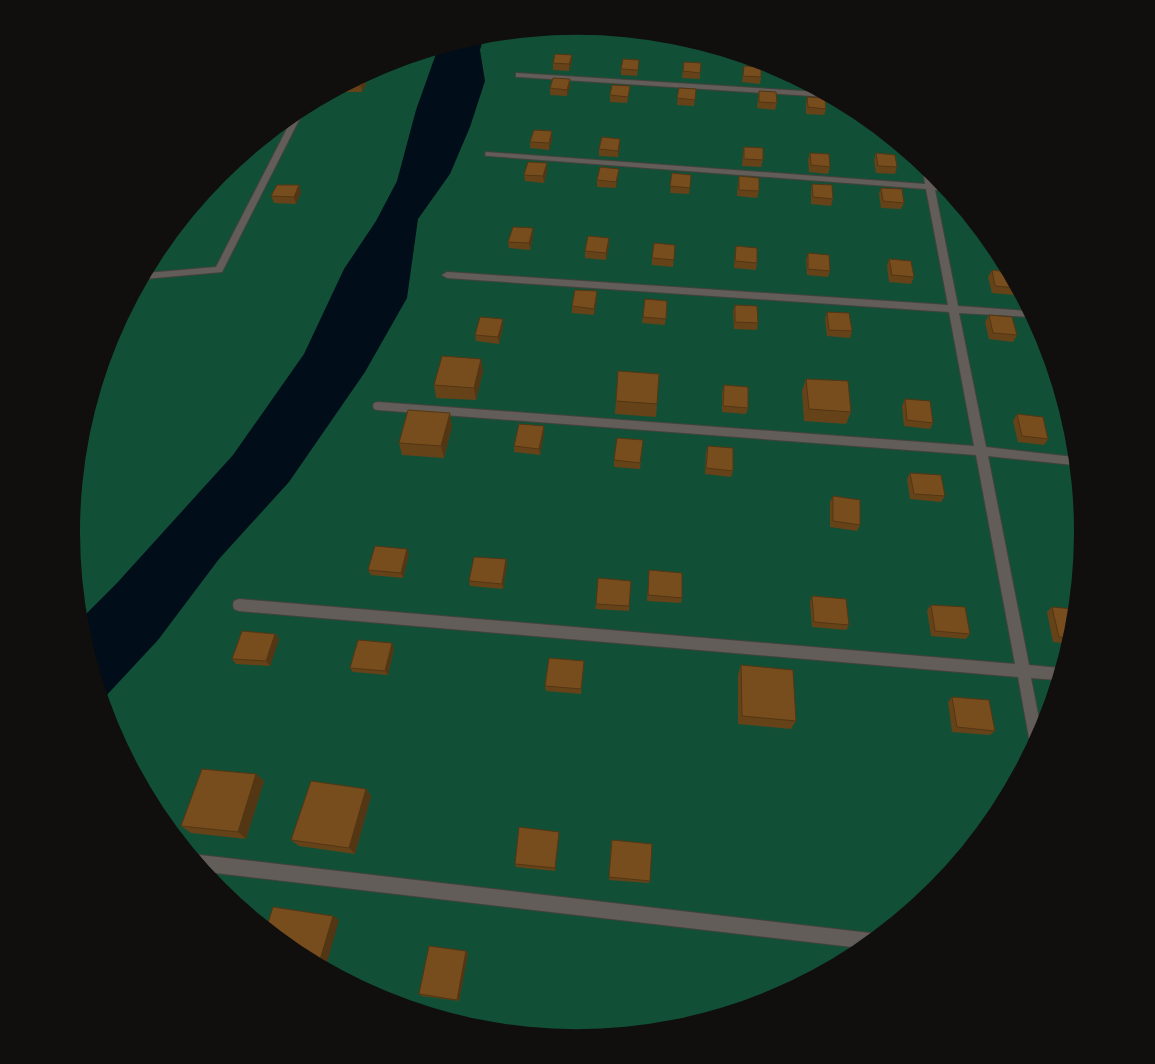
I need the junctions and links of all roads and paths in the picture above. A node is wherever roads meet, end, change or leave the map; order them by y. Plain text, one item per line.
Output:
1 (519, 75) dead end
2 (812, 94) edge
3 (292, 125) edge
4 (489, 154) dead end
5 (930, 182) edge
6 (931, 187) junction
7 (935, 187) edge
8 (448, 275) dead end
9 (152, 276) edge
10 (954, 308) junction
11 (1024, 314) edge
12 (378, 406) dead end
13 (981, 451) junction
14 (1069, 460) edge
15 (239, 605) dead end
16 (1024, 671) junction
17 (1054, 674) edge
18 (1034, 728) edge
19 (208, 864) edge
20 (862, 939) edge

1 - 2 lane
3 - 9 lane
4 - 6 lane
5 - 6 lane
6 - 7 lane
6 - 10 lane
8 - 10 lane
10 - 11 lane
10 - 13 lane
12 - 13 lane
13 - 14 lane
13 - 16 lane
15 - 16 lane
16 - 17 lane
16 - 18 lane
19 - 20 lane

